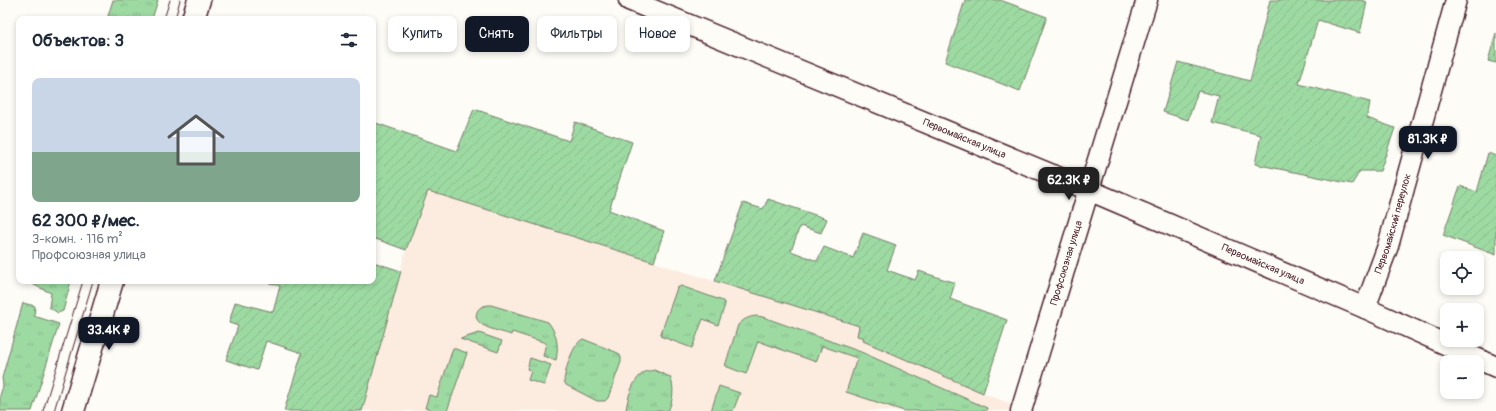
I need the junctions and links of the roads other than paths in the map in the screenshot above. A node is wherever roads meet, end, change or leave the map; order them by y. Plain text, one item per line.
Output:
1 (199, 0) edge
2 (629, 0) edge
3 (1147, 0) edge
4 (1456, 0) edge
5 (194, 16) edge
6 (1088, 190) junction
7 (111, 284) edge
8 (1364, 308) junction
9 (1496, 367) edge
10 (73, 411) edge
11 (1021, 411) edge

1 - 5 main road
2 - 6 street, Первомайская улица
3 - 6 street, Профсоюзная улица
4 - 8 street, Первомайский переулок
6 - 8 street, Первомайская улица
6 - 11 street, Профсоюзная улица
7 - 10 main road
8 - 9 street, Первомайская улица

